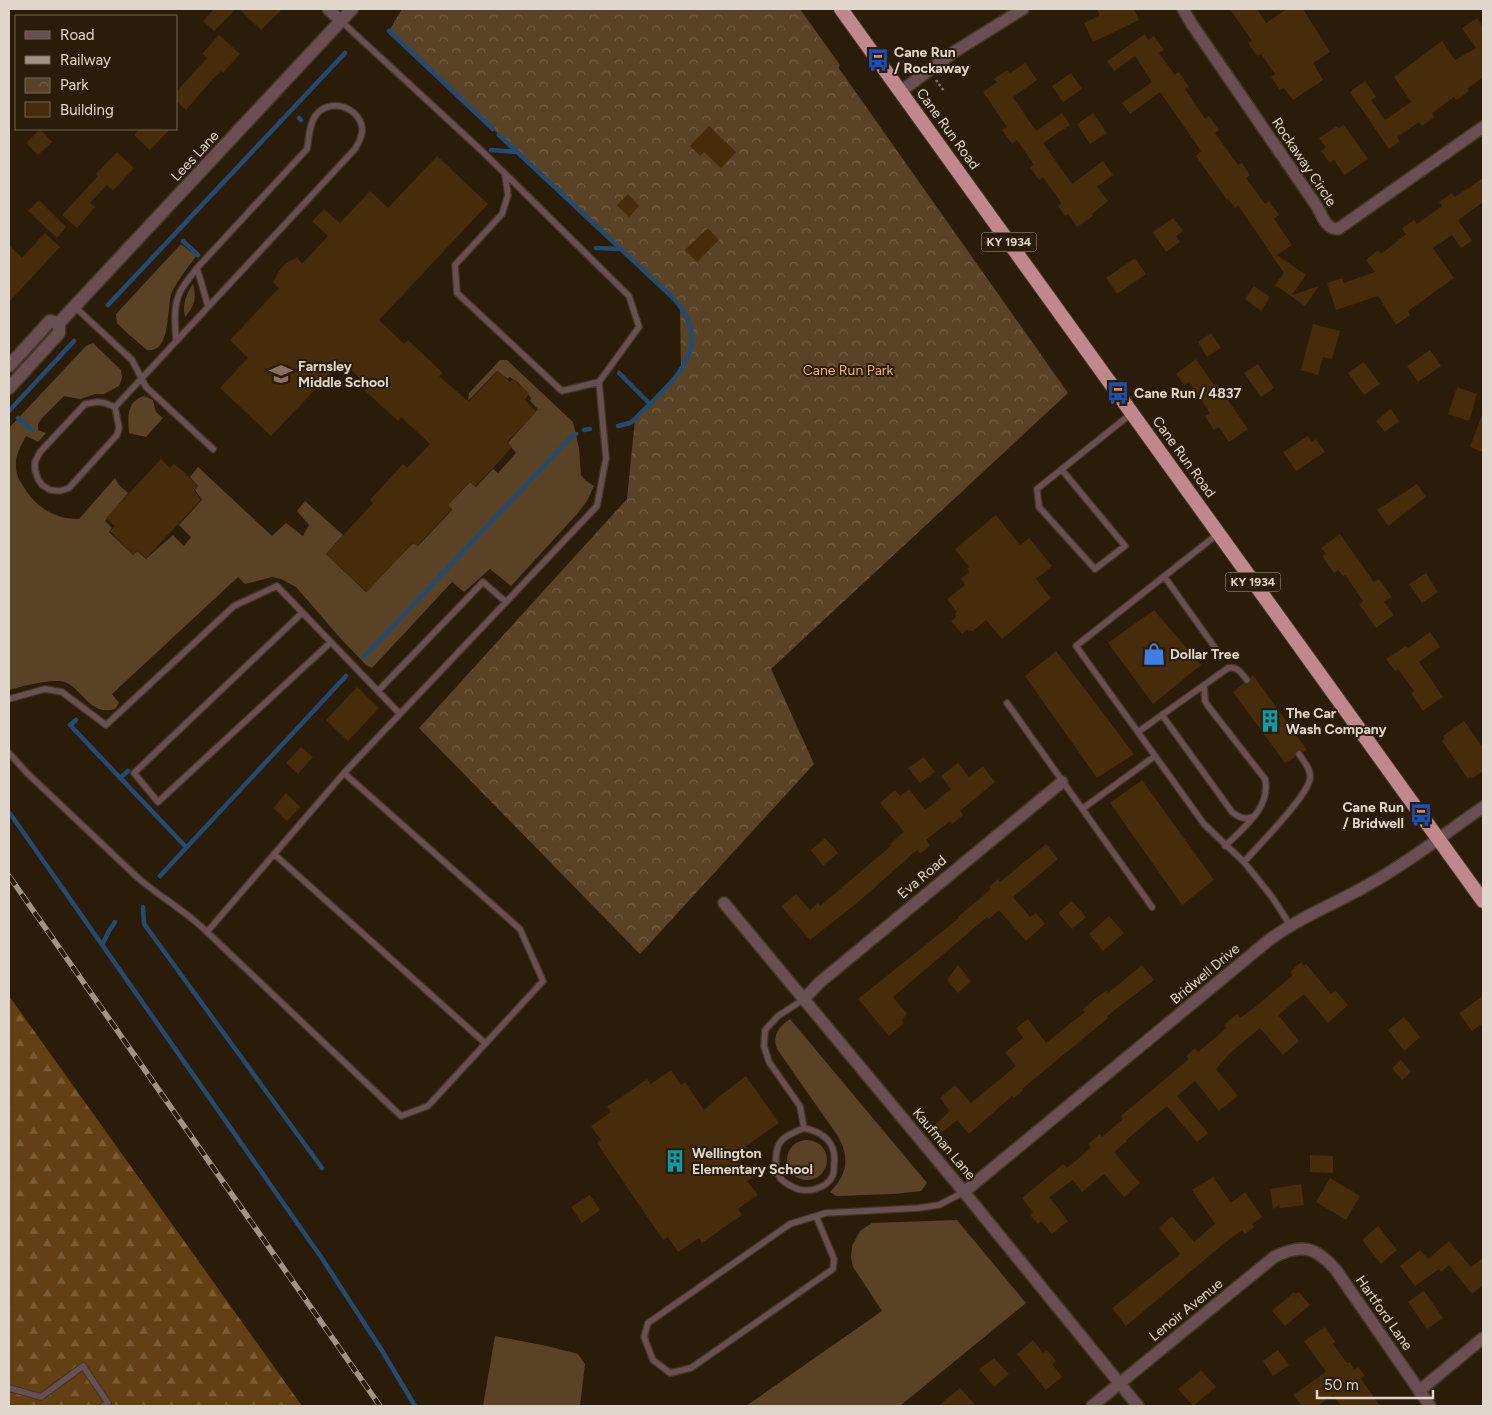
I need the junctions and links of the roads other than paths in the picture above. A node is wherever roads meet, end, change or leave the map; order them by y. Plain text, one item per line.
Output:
1 (328, 9) edge
2 (352, 9) edge
3 (841, 9) edge
4 (1023, 9) edge
5 (1182, 9) edge
6 (341, 21) junction
7 (901, 91) junction
8 (1483, 127) edge
9 (505, 175) junction
10 (196, 268) junction
11 (208, 306) junction
12 (75, 307) junction
13 (60, 323) junction
14 (176, 340) junction
15 (9, 366) edge
16 (141, 377) junction
17 (599, 382) junction
18 (9, 388) edge
19 (115, 407) junction
20 (1132, 413) junction
21 (213, 449) dead end
22 (1062, 470) junction
23 (1219, 534) junction
24 (1164, 576) junction
25 (506, 602) junction
26 (302, 612) junction
27 (331, 642) junction
28 (1218, 652) dead end
29 (1247, 680) dead end
30 (1204, 685) junction
31 (378, 691) junction
32 (9, 699) edge
33 (1007, 703) dead end
34 (400, 714) junction
35 (1162, 715) junction
36 (1138, 732) junction
37 (9, 754) edge
38 (1299, 754) dead end
39 (1155, 756) junction
40 (344, 773) junction
41 (1062, 782) junction
42 (1483, 807) edge
43 (1082, 809) junction
44 (1254, 816) junction
45 (1438, 839) junction
46 (1225, 846) junction
47 (274, 854) junction
48 (1244, 862) junction
49 (1483, 901) edge
50 (724, 903) dead end
51 (1152, 907) dead end
52 (1290, 925) junction
53 (207, 932) junction
54 (804, 999) junction
55 (485, 1044) junction
56 (804, 1128) junction
57 (964, 1192) junction
58 (816, 1216) junction
59 (1304, 1249) joint
60 (1483, 1338) edge
61 (1121, 1383) junction
62 (9, 1388) edge
63 (1419, 1391) junction
64 (103, 1406) edge
65 (1092, 1406) edge
66 (1138, 1406) edge
67 (1430, 1406) edge

1 - 6 street
2 - 6 street, Lees Lane
3 - 7 highway, Cane Run Road / KY 1934
4 - 7 street
5 - 8 street, Rockaway Circle
6 - 9 lane
6 - 12 street, Lees Lane
7 - 20 highway, Cane Run Road / KY 1934
9 - 17 lane
9 - 17 lane
10 - 11 lane
10 - 11 lane
10 - 14 lane
11 - 14 lane
12 - 13 street, Lees Lane
12 - 16 lane
13 - 15 street, Lees Lane
13 - 18 street, Lees Lane
14 - 16 lane
16 - 19 lane
16 - 21 lane
17 - 25 lane
19 - 19 lane
20 - 22 lane
20 - 23 highway, Cane Run Road / KY 1934
22 - 22 lane
23 - 24 lane
23 - 45 highway, Cane Run Road / KY 1934
24 - 28 lane
24 - 36 lane
25 - 31 lane
25 - 34 lane
26 - 27 lane
26 - 27 lane
26 - 32 lane
27 - 31 lane
29 - 30 lane
30 - 35 lane
30 - 44 lane
31 - 34 lane
33 - 41 lane
34 - 40 lane
35 - 36 lane
35 - 44 lane
36 - 39 lane
37 - 53 lane
38 - 48 lane
39 - 43 lane
39 - 46 lane
40 - 47 lane
40 - 55 lane
41 - 43 lane
41 - 54 street, Eva Road
42 - 45 street, Bridwell Drive
43 - 51 lane
44 - 46 lane
45 - 49 highway, Cane Run Road / KY 1934
45 - 52 street, Bridwell Drive
46 - 48 lane
47 - 53 lane
47 - 55 lane
48 - 52 lane
50 - 54 street, Kaufman Lane
52 - 57 street, Bridwell Drive
53 - 55 lane
54 - 56 lane
54 - 57 street, Kaufman Lane
56 - 56 lane
57 - 58 lane
57 - 61 street, Kaufman Lane
58 - 58 lane
59 - 61 street, Lenoir Avenue
59 - 63 street, Hartford Lane
60 - 63 street
61 - 65 street, Lenoir Avenue
61 - 66 street, Kaufman Lane
62 - 64 lane
63 - 67 street, Hartford Lane

